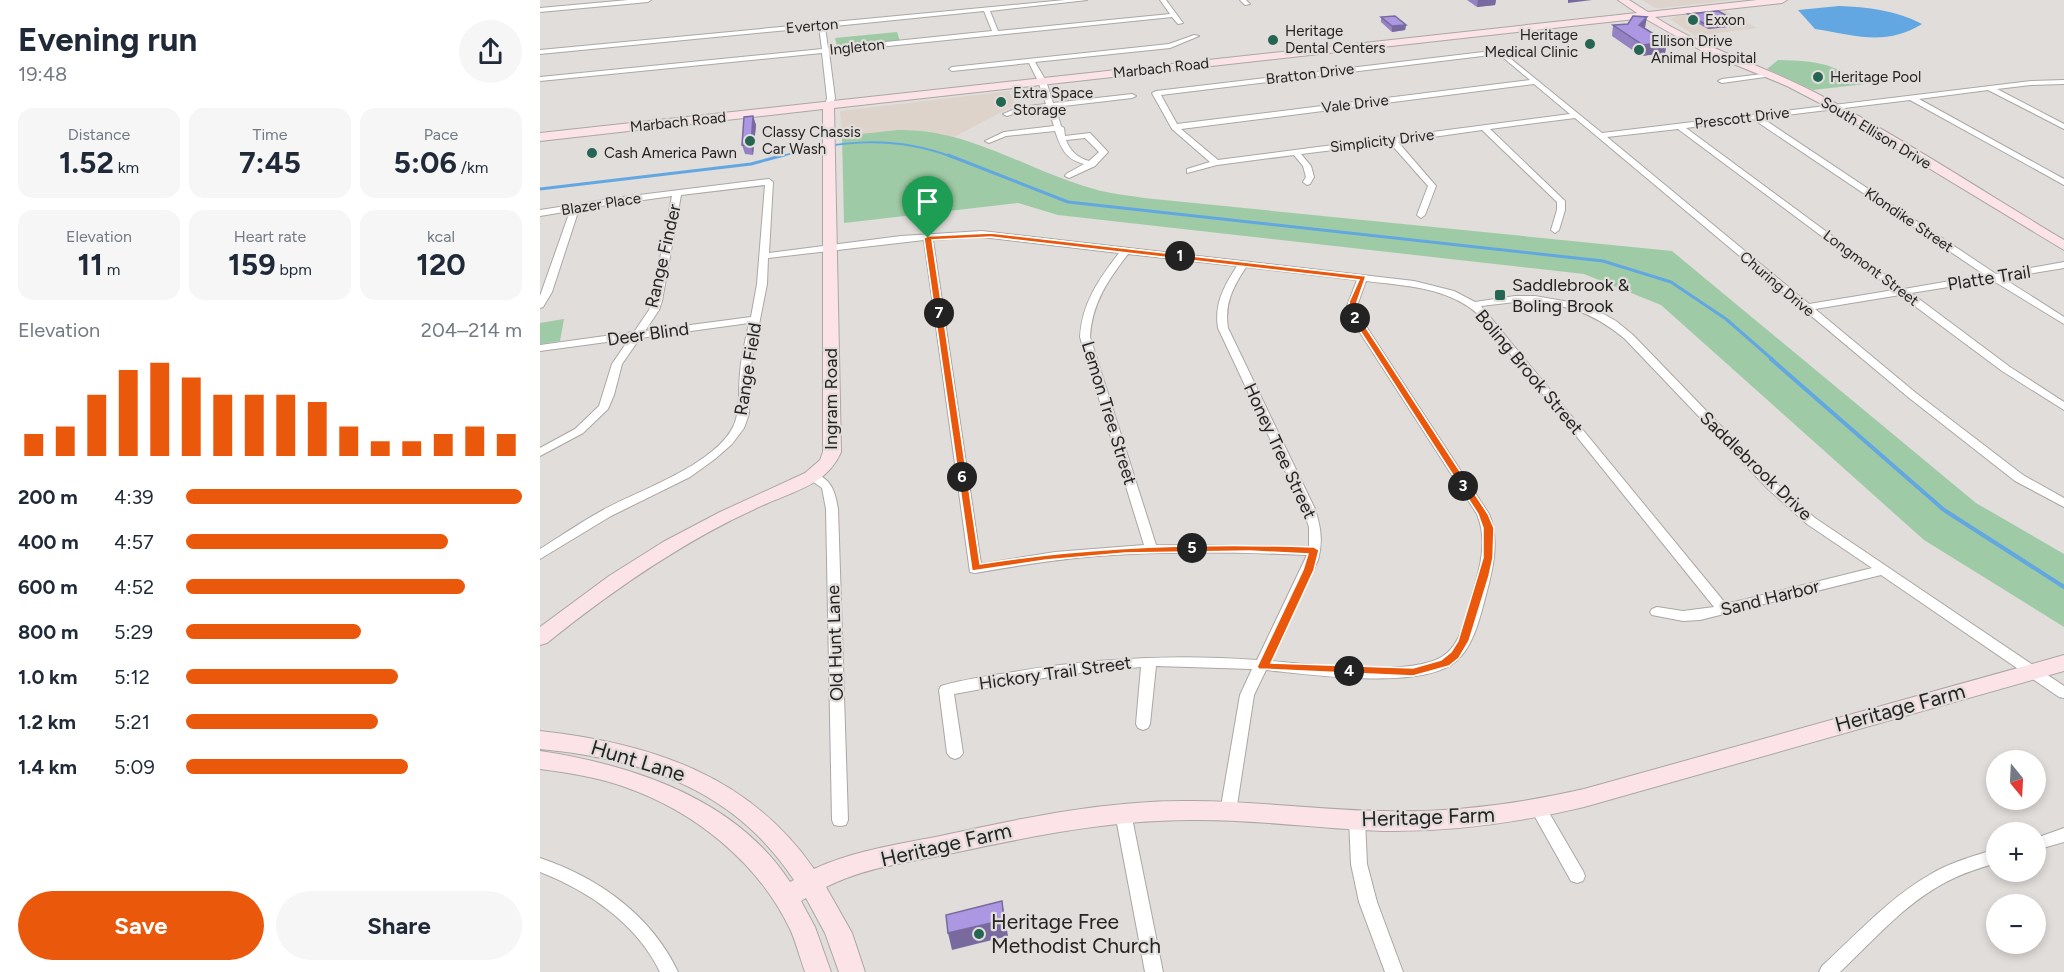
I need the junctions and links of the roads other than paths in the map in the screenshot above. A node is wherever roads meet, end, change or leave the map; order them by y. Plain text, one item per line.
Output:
1 (566, 0) edge
2 (648, 0) edge
3 (1084, 0) edge
4 (1162, 0) edge
5 (1623, 0) edge
6 (1633, 0) edge
7 (1782, 0) edge
8 (562, 8) junction
9 (986, 9) junction
10 (540, 10) edge
11 (1649, 14) junction
12 (1174, 15) junction
13 (1180, 23) dead end
14 (822, 25) junction
15 (996, 33) junction
16 (1196, 36) dead end
17 (825, 50) junction
18 (540, 52) edge
19 (1500, 52) joint
20 (1031, 61) junction
21 (952, 69) dead end
22 (1770, 75) junction
23 (540, 79) edge
24 (1042, 81) junction
25 (1722, 81) dead end
26 (1535, 82) junction
27 (2063, 82) edge
28 (1989, 88) junction
29 (1132, 96) dead end
30 (1912, 98) junction
31 (830, 105) junction
32 (1049, 105) junction
33 (1835, 107) junction
34 (1007, 114) dead end
35 (1575, 116) junction
36 (1755, 117) junction
37 (1679, 126) junction
38 (1175, 127) junction
39 (2064, 127) edge
40 (1060, 128) junction
41 (1484, 128) junction
42 (1599, 136) junction
43 (540, 137) edge
44 (1064, 138) junction
45 (1392, 140) junction
46 (990, 141) dead end
47 (1295, 152) junction
48 (1216, 163) junction
49 (1092, 164) junction
50 (1190, 171) dead end
51 (1069, 176) dead end
52 (769, 182) joint
53 (1307, 182) dead end
54 (2064, 182) edge
55 (677, 193) junction
56 (575, 209) junction
57 (540, 213) edge
58 (1422, 216) dead end
59 (1555, 230) dead end
60 (928, 238) junction
61 (2064, 246) edge
62 (830, 248) junction
63 (1126, 250) junction
64 (764, 256) junction
65 (1243, 264) junction
66 (2064, 265) edge
67 (1995, 277) junction
68 (1363, 278) junction
69 (544, 292) edge
70 (1903, 292) junction
71 (540, 305) edge
72 (1473, 305) junction
73 (1806, 308) junction
74 (756, 319) junction
75 (2064, 321) edge
76 (637, 336) junction
77 (540, 348) edge
78 (2064, 407) edge
79 (540, 453) edge
80 (812, 476) junction
81 (2064, 503) edge
82 (1151, 549) junction
83 (1314, 550) junction
84 (540, 555) edge
85 (1882, 570) junction
86 (1723, 609) junction
87 (1657, 612) dead end
88 (540, 638) edge
89 (1149, 662) junction
90 (2064, 663) edge
91 (1263, 667) junction
92 (2032, 671) junction
93 (2064, 693) edge
94 (1143, 724) dead end
95 (540, 740) edge
96 (955, 753) dead end
97 (540, 760) edge
98 (1538, 808) junction
99 (1228, 812) junction
100 (1123, 813) junction
101 (840, 820) dead end
102 (1357, 820) junction
103 (2064, 835) edge
104 (2046, 841) edge
105 (1986, 859) edge
106 (540, 865) edge
107 (1577, 876) dead end
108 (811, 883) junction
109 (786, 897) junction
110 (669, 972) edge
111 (818, 972) edge
112 (852, 972) edge
113 (1154, 972) edge
114 (1394, 972) edge
115 (1828, 972) edge

1 - 8 street
2 - 8 street
3 - 9 street, Everton
4 - 12 street
5 - 11 street, South Ellison Drive
6 - 11 street, South Ellison Drive
7 - 11 street, Marbach Road
8 - 10 street
9 - 14 street, Everton
9 - 15 street
11 - 22 street, South Ellison Drive
11 - 24 street, Marbach Road
12 - 13 street
12 - 15 street, Ingleton
14 - 17 street
14 - 18 street, Everton
15 - 17 street, Ingleton
16 - 20 street
17 - 23 street, Ingleton
17 - 31 street
19 - 26 street, Churing Drive
19 - 38 street, Bratton Drive
20 - 21 street
20 - 24 street
22 - 25 street
22 - 33 street, South Ellison Drive
24 - 31 street, Marbach Road
24 - 32 street
26 - 35 street, Churing Drive
26 - 38 street, Vale Drive
27 - 28 street, Prescott Drive
28 - 30 street, Prescott Drive
28 - 39 street
29 - 32 street
30 - 33 street, Prescott Drive
30 - 54 street
31 - 43 street, Marbach Road
31 - 62 street, Ingram Road
32 - 34 street
32 - 40 street
33 - 36 street, Prescott Drive
33 - 61 street, South Ellison Drive
35 - 41 street, Simplicity Drive
35 - 42 street, Churing Drive
36 - 37 street, Prescott Drive
36 - 67 street, Klondike Street
37 - 42 street, Prescott Drive
37 - 70 street, Longmont Street
38 - 48 street
40 - 44 street
40 - 46 street
41 - 45 street, Simplicity Drive
41 - 59 street
42 - 73 street, Churing Drive
44 - 49 street
44 - 49 street
45 - 47 street, Simplicity Drive
45 - 58 street
47 - 48 street, Simplicity Drive
47 - 53 street
48 - 50 street, Simplicity Drive
49 - 51 street
52 - 55 street, Blazer Place
52 - 64 street, Range Field
55 - 56 street, Blazer Place
55 - 76 street, Range Finder
56 - 57 street, Blazer Place
56 - 69 street
60 - 62 street, Boling Brook Street
60 - 63 street, Boling Brook Street
60 - 82 street
62 - 64 street, Boling Brook Street
62 - 80 street, Ingram Road
63 - 65 street, Boling Brook Street
63 - 82 street, Lemon Tree Street
64 - 74 street, Range Field
65 - 68 street, Boling Brook Street
65 - 83 street, Honey Tree Street
66 - 67 street, Platte Trail
67 - 70 street, Platte Trail
67 - 75 street, Klondike Street
68 - 72 street, Boling Brook Street
68 - 91 street, Hickory Trail Street
69 - 71 street
70 - 73 street, Platte Trail
70 - 78 street, Longmont Street
72 - 85 street, Saddlebrook Drive
72 - 86 street, Boling Brook Street
73 - 81 street, Churing Drive
74 - 76 street, Deer Blind
74 - 84 street, Range Field
76 - 77 street, Deer Blind
76 - 79 street, Range Finder
80 - 88 street, Ingram Road
80 - 101 street, Old Hunt Lane
82 - 83 street
83 - 91 street, Honey Tree Street
85 - 86 street, Sand Harbor
85 - 92 street, Saddlebrook Drive
86 - 87 street, Sand Harbor
89 - 91 street, Hickory Trail Street
89 - 94 street
89 - 96 street, Hickory Trail Street
90 - 92 street, Heritage Farm
91 - 99 street, Honey Tree Street
92 - 93 street, Saddlebrook Drive
92 - 98 street, Heritage Farm
95 - 108 street, Hunt Lane
97 - 109 street, Hunt Lane
98 - 102 street, Heritage Farm
98 - 107 street
99 - 100 street, Heritage Farm
99 - 102 street, Heritage Farm
100 - 108 street, Heritage Farm
100 - 113 street
102 - 114 street
103 - 104 street
105 - 115 street
106 - 110 street
108 - 109 street, Heritage Farm
108 - 112 street, Hunt Lane
109 - 111 street, Hunt Lane

